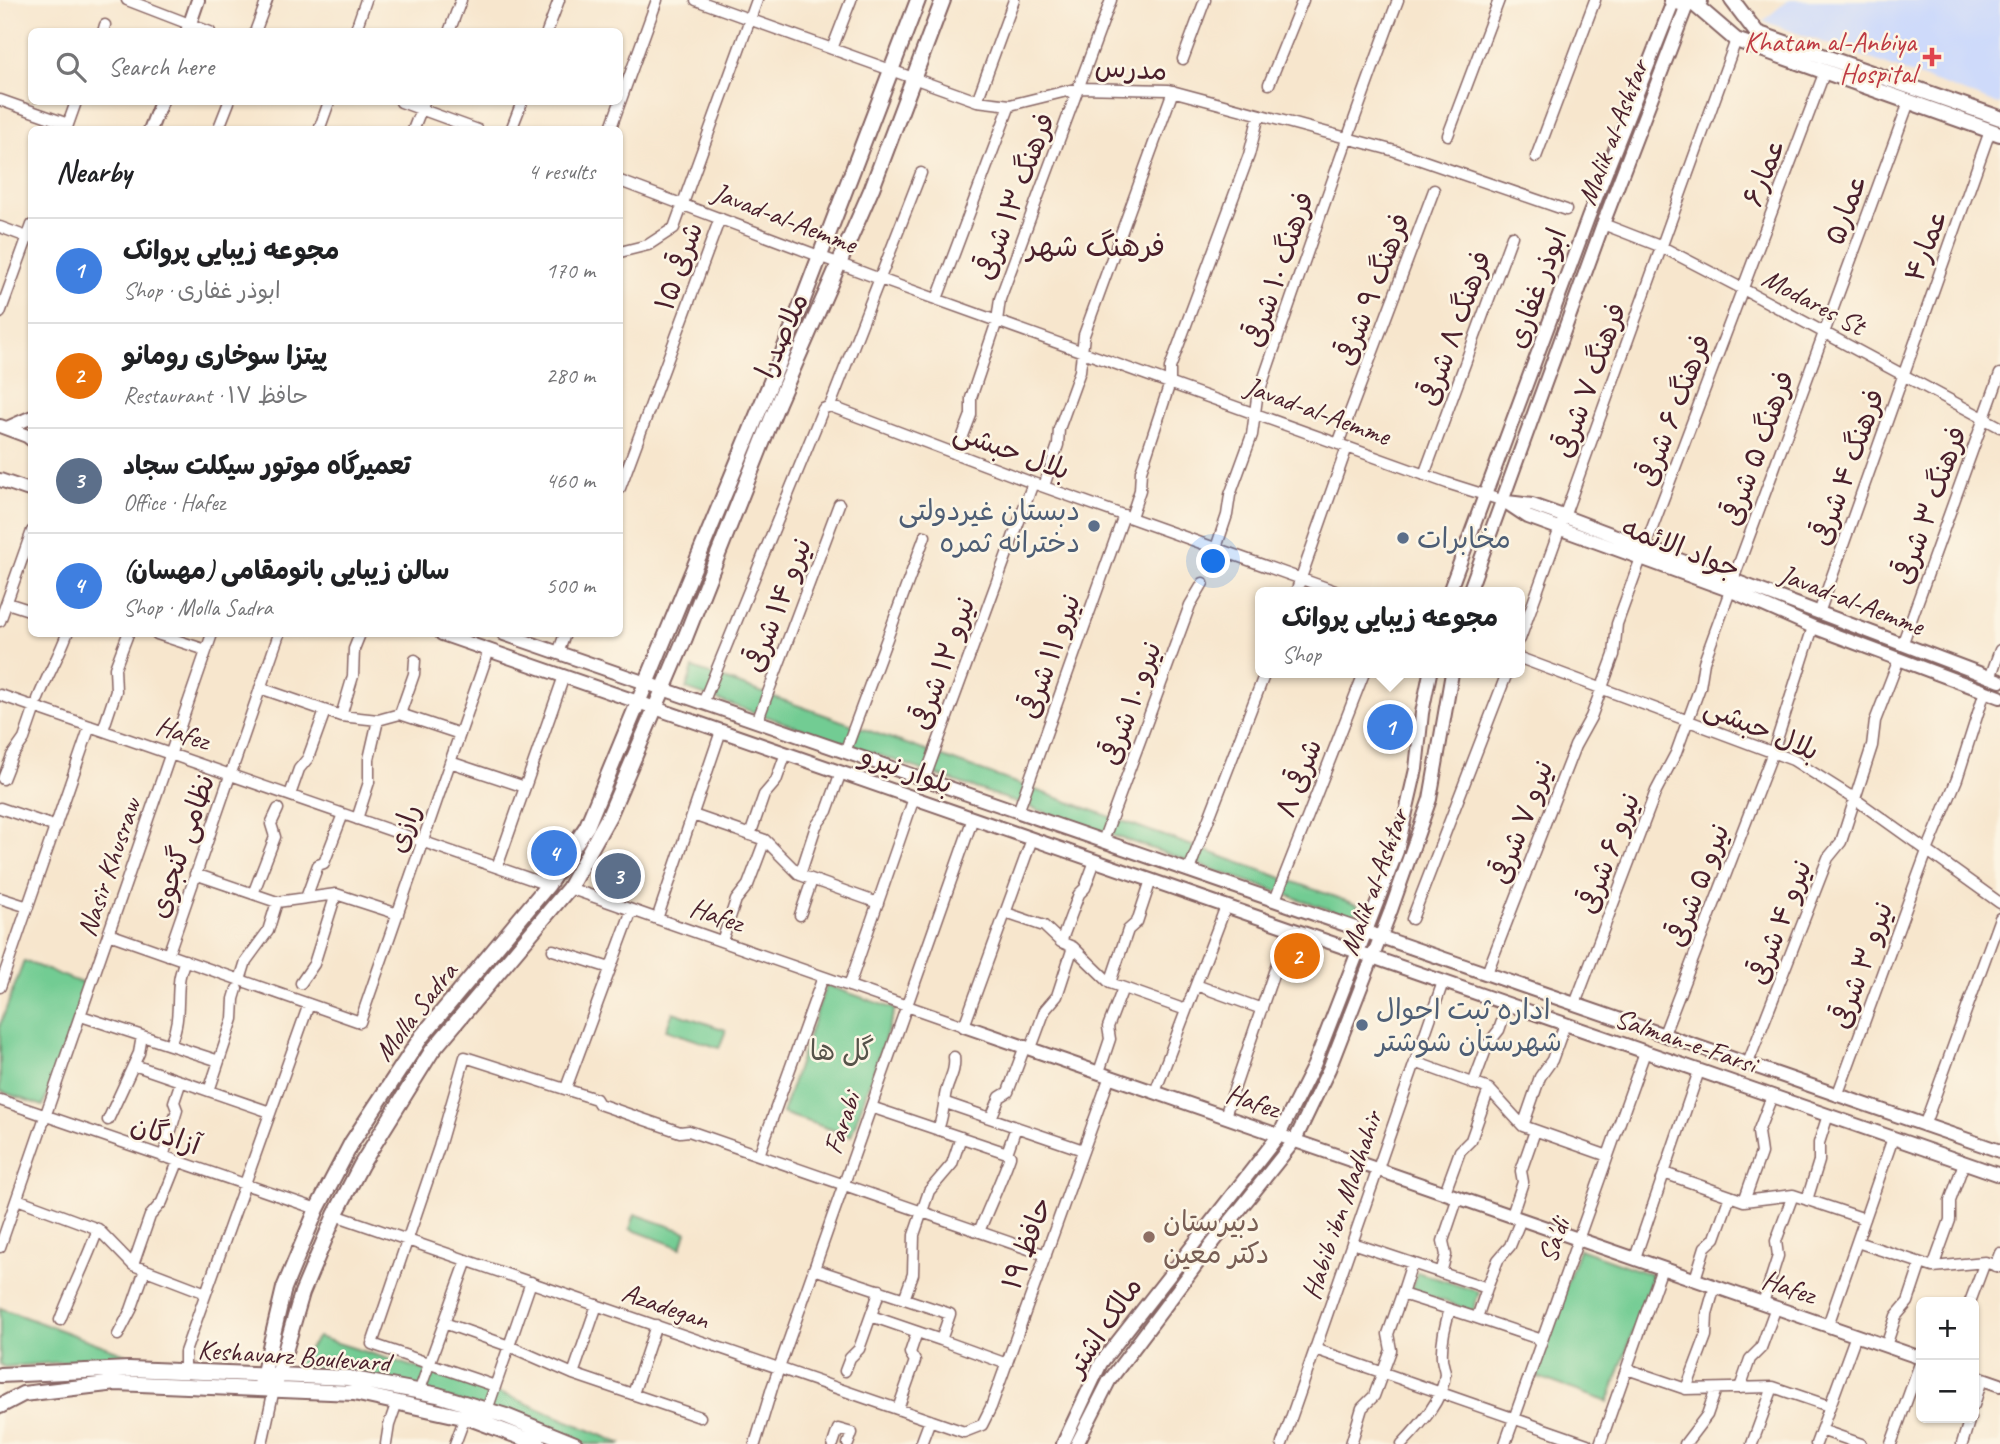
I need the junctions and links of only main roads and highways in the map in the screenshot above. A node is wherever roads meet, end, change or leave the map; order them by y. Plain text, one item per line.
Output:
1 (918, 0) edge
2 (943, 0) edge
3 (1732, 0) edge
4 (1685, 2) edge
5 (1956, 110) junction
6 (2000, 118) edge
7 (1995, 132) edge
8 (645, 683) joint
9 (663, 689) joint
10 (0, 1375) edge
11 (269, 1382) junction
12 (0, 1405) edge
13 (521, 1441) edge
14 (539, 1444) edge
15 (575, 1444) edge

1 - 8 main road, ملاصدرا
2 - 9 main road, ملاصدرا
3 - 5 main road
4 - 5 main road
5 - 6 main road
5 - 7 main road
8 - 11 main road, Molla Sadra
9 - 11 main road, Molla Sadra
10 - 11 main road, Keshavarz Boulevard
11 - 12 main road, Keshavarz Boulevard
11 - 13 main road, Keshavarz Boulevard
11 - 15 main road, Keshavarz Boulevard
13 - 14 main road, Keshavarz Boulevard

